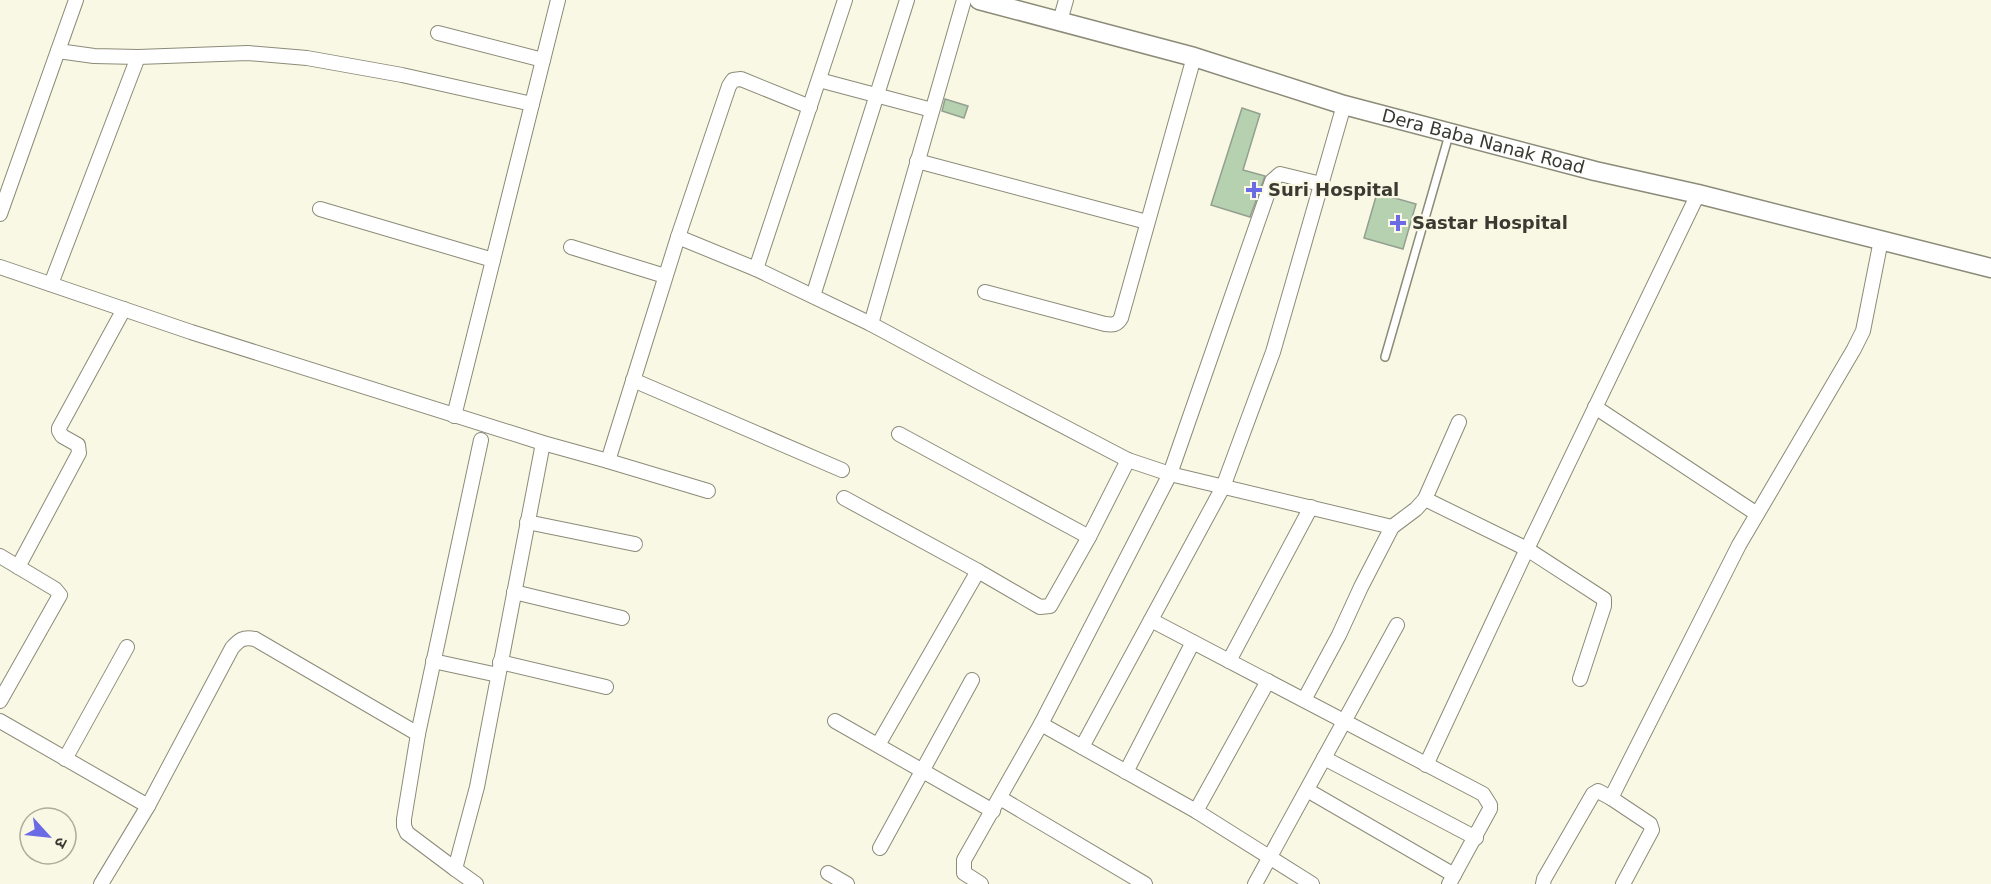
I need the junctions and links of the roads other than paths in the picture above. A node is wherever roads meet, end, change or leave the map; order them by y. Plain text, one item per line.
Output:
1 (76, 0) edge
2 (558, 0) edge
3 (845, 0) edge
4 (907, 0) edge
5 (964, 0) edge
6 (979, 0) edge
7 (1066, 0) edge
8 (1060, 21) junction
9 (438, 33) dead end
10 (58, 51) junction
11 (138, 57) junction
12 (1194, 57) junction
13 (543, 60) junction
14 (819, 80) junction
15 (877, 95) junction
16 (532, 104) junction
17 (1344, 105) junction
18 (810, 106) junction
19 (932, 110) junction
20 (1449, 132) junction
21 (917, 161) junction
22 (1322, 184) junction
23 (1698, 194) junction
24 (320, 209) dead end
25 (0, 214) edge
26 (1147, 222) junction
27 (678, 237) junction
28 (1881, 240) junction
29 (571, 247) dead end
30 (493, 260) junction
31 (0, 267) edge
32 (1991, 268) edge
33 (756, 269) junction
34 (665, 276) junction
35 (51, 284) junction
36 (985, 292) dead end
37 (813, 296) junction
38 (124, 309) junction
39 (871, 324) junction
40 (1386, 357) dead end
41 (633, 380) junction
42 (1595, 407) junction
43 (454, 416) junction
44 (1459, 422) dead end
45 (899, 434) dead end
46 (481, 440) dead end
47 (543, 443) junction
48 (1128, 460) junction
49 (608, 461) junction
50 (842, 470) dead end
51 (1170, 474) junction
52 (1223, 487) junction
53 (708, 491) dead end
54 (844, 498) dead end
55 (1425, 499) junction
56 (1311, 507) junction
57 (1757, 514) junction
58 (527, 522) junction
59 (1392, 527) junction
60 (1089, 537) junction
61 (635, 544) dead end
62 (1527, 549) junction
63 (0, 556) edge
64 (18, 567) junction
65 (978, 571) junction
66 (514, 592) junction
67 (622, 618) dead end
68 (1151, 620) junction
69 (1397, 625) dead end
70 (1193, 642) junction
71 (127, 647) dead end
72 (433, 661) junction
73 (1229, 661) junction
74 (499, 669) junction
75 (1580, 679) dead end
76 (972, 680) dead end
77 (1268, 681) junction
78 (606, 687) dead end
79 (1304, 700) junction
80 (0, 701) edge
81 (0, 721) edge
82 (835, 721) dead end
83 (1345, 721) junction
84 (1041, 724) junction
85 (418, 734) junction
86 (878, 745) junction
87 (1082, 747) junction
88 (1324, 758) junction
89 (65, 759) junction
90 (1426, 765) junction
91 (922, 770) junction
92 (1126, 772) junction
93 (1307, 790) junction
94 (1611, 798) junction
95 (997, 804) junction
96 (148, 806) junction
97 (1196, 811) junction
98 (1476, 838) junction
99 (880, 848) dead end
100 (1270, 858) junction
101 (455, 868) junction
102 (828, 873) dead end
103 (1452, 879) edge
104 (100, 884) edge
105 (476, 884) edge
106 (847, 884) edge
107 (981, 884) edge
108 (1145, 884) edge
109 (1255, 884) edge
110 (1312, 884) edge
111 (1543, 884) edge
112 (1623, 884) edge

1 - 10 street
2 - 13 street
3 - 14 street
4 - 15 street
5 - 19 street
6 - 8 main road, Dera Baba Nanak Road
7 - 8 street
8 - 12 main road, Dera Baba Nanak Road
9 - 13 street
10 - 11 street
10 - 25 street
11 - 16 street
11 - 35 street
12 - 17 main road, Dera Baba Nanak Road
12 - 26 street
13 - 16 street
14 - 15 street
14 - 18 street
15 - 19 street
15 - 37 street
16 - 30 street
17 - 20 main road, Dera Baba Nanak Road
17 - 22 street
18 - 27 street
18 - 33 street
19 - 21 street
20 - 23 main road, Dera Baba Nanak Road
20 - 40 lane
21 - 26 street
21 - 39 street
22 - 51 street
22 - 52 street
23 - 28 main road, Dera Baba Nanak Road
23 - 42 street
24 - 30 street
26 - 36 street
27 - 33 street
27 - 34 street
28 - 32 main road, Dera Baba Nanak Road
28 - 57 street
29 - 34 street
30 - 43 street
31 - 35 street
33 - 37 street
34 - 41 street
35 - 38 street
37 - 39 street
38 - 43 street
38 - 64 street
39 - 48 street
41 - 49 street
41 - 50 street
42 - 57 street
42 - 62 street
43 - 47 street
44 - 55 street
45 - 60 street
46 - 72 street
47 - 49 street
47 - 58 street
48 - 51 street
48 - 60 street
49 - 53 street
51 - 52 street
51 - 84 street
52 - 56 street
52 - 68 street
54 - 65 street
55 - 59 street
55 - 62 street
56 - 59 street
56 - 73 street
57 - 94 street
58 - 61 street
58 - 66 street
59 - 79 street
60 - 65 street
62 - 75 street
62 - 90 street
63 - 64 street
64 - 80 street
65 - 86 street
66 - 67 street
66 - 74 street
68 - 70 street
68 - 87 street
69 - 83 street
70 - 73 street
70 - 92 street
71 - 89 street
72 - 74 street
72 - 85 street
73 - 77 street
74 - 78 street
74 - 101 street
76 - 91 street
77 - 79 street
77 - 97 street
79 - 83 street
81 - 89 street
82 - 86 street
83 - 88 street
83 - 90 street
84 - 87 street
84 - 95 street
85 - 96 street
85 - 101 street
86 - 91 street
87 - 92 street
88 - 93 street
88 - 98 street
89 - 96 street
90 - 98 street
91 - 95 street
91 - 99 street
92 - 97 street
93 - 100 street
93 - 103 street
94 - 111 street
94 - 112 street
95 - 107 street
95 - 108 street
96 - 104 street
97 - 100 street
98 - 103 street
100 - 109 street
100 - 110 street
101 - 105 street
102 - 106 street

